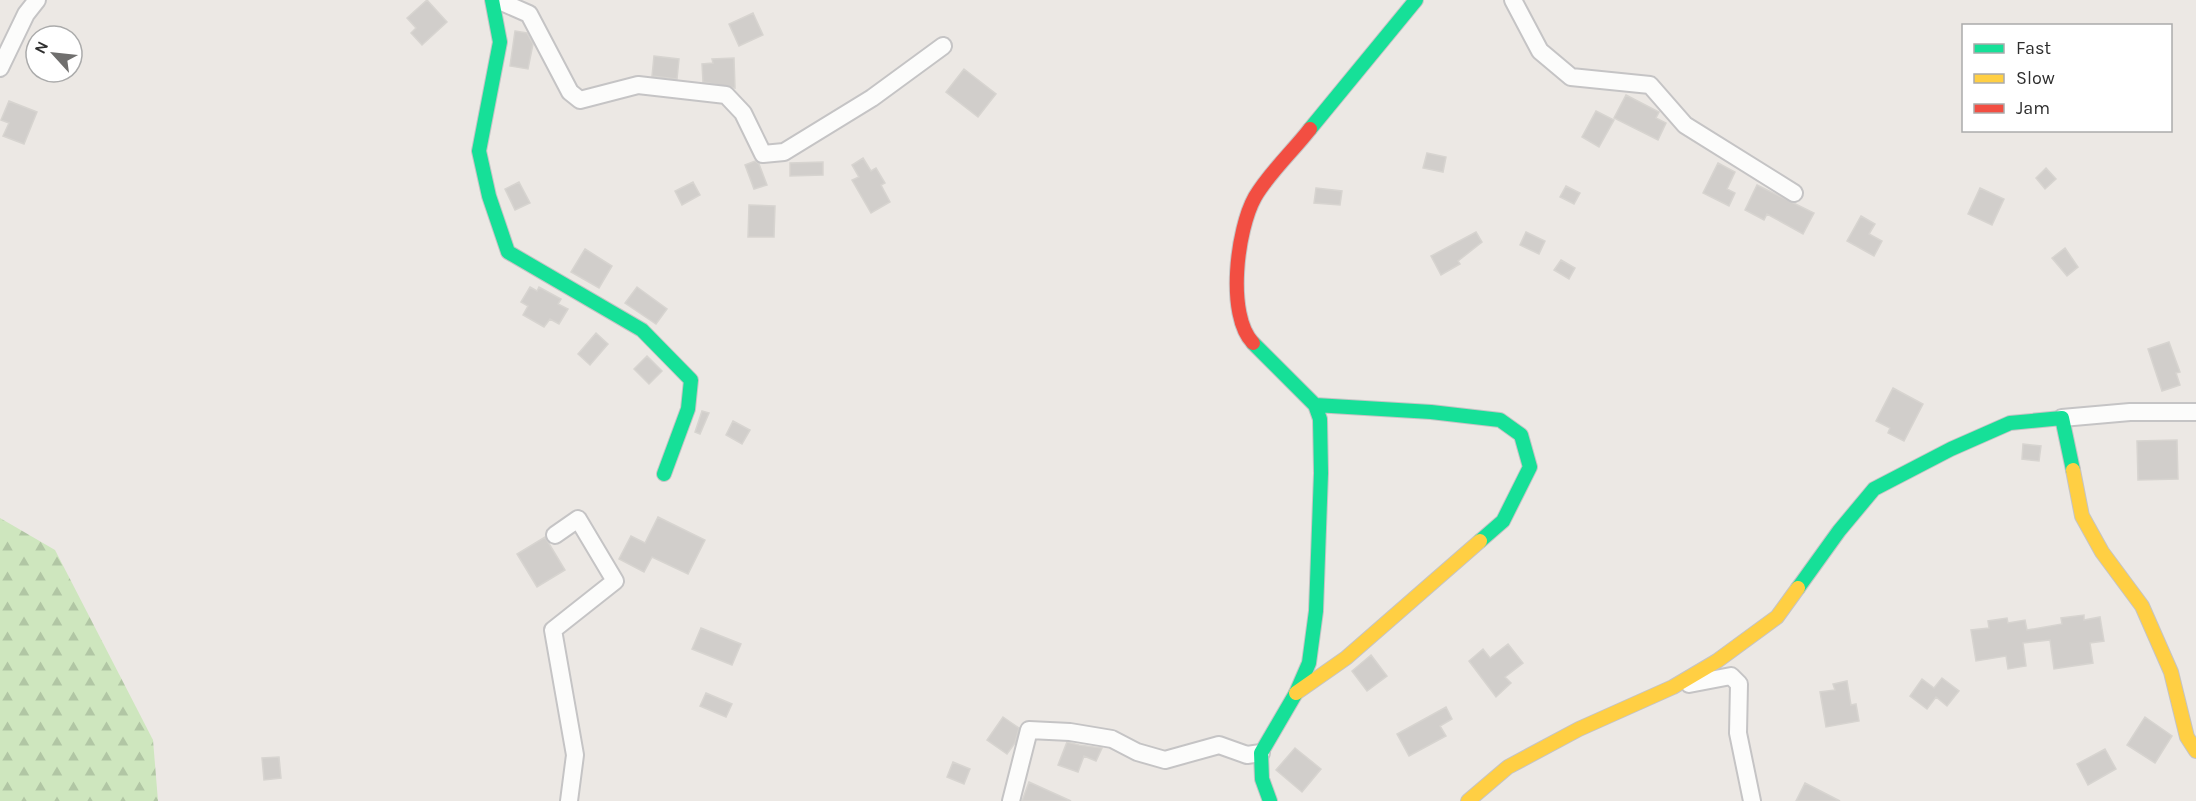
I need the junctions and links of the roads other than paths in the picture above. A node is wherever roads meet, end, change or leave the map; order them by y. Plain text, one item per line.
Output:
1 (37, 0) edge
2 (492, 0) edge
3 (497, 0) edge
4 (1416, 0) edge
5 (1513, 0) edge
6 (943, 46) dead end
7 (0, 68) edge
8 (1794, 193) dead end
9 (1315, 405) junction
10 (2196, 412) edge
11 (2062, 418) junction
12 (664, 474) dead end
13 (555, 534) dead end
14 (1673, 687) junction
15 (1296, 693) junction
16 (2196, 751) edge
17 (1261, 753) junction
18 (569, 801) edge
19 (1011, 801) edge
20 (1270, 801) edge
21 (1468, 801) edge
22 (1752, 801) edge

1 - 7 street
2 - 12 street
3 - 6 street
4 - 9 street
5 - 8 street
9 - 15 street
9 - 15 street
10 - 11 street
11 - 14 street
11 - 16 street
13 - 18 street
14 - 21 street
14 - 22 street
15 - 17 street
17 - 19 street
17 - 20 street

